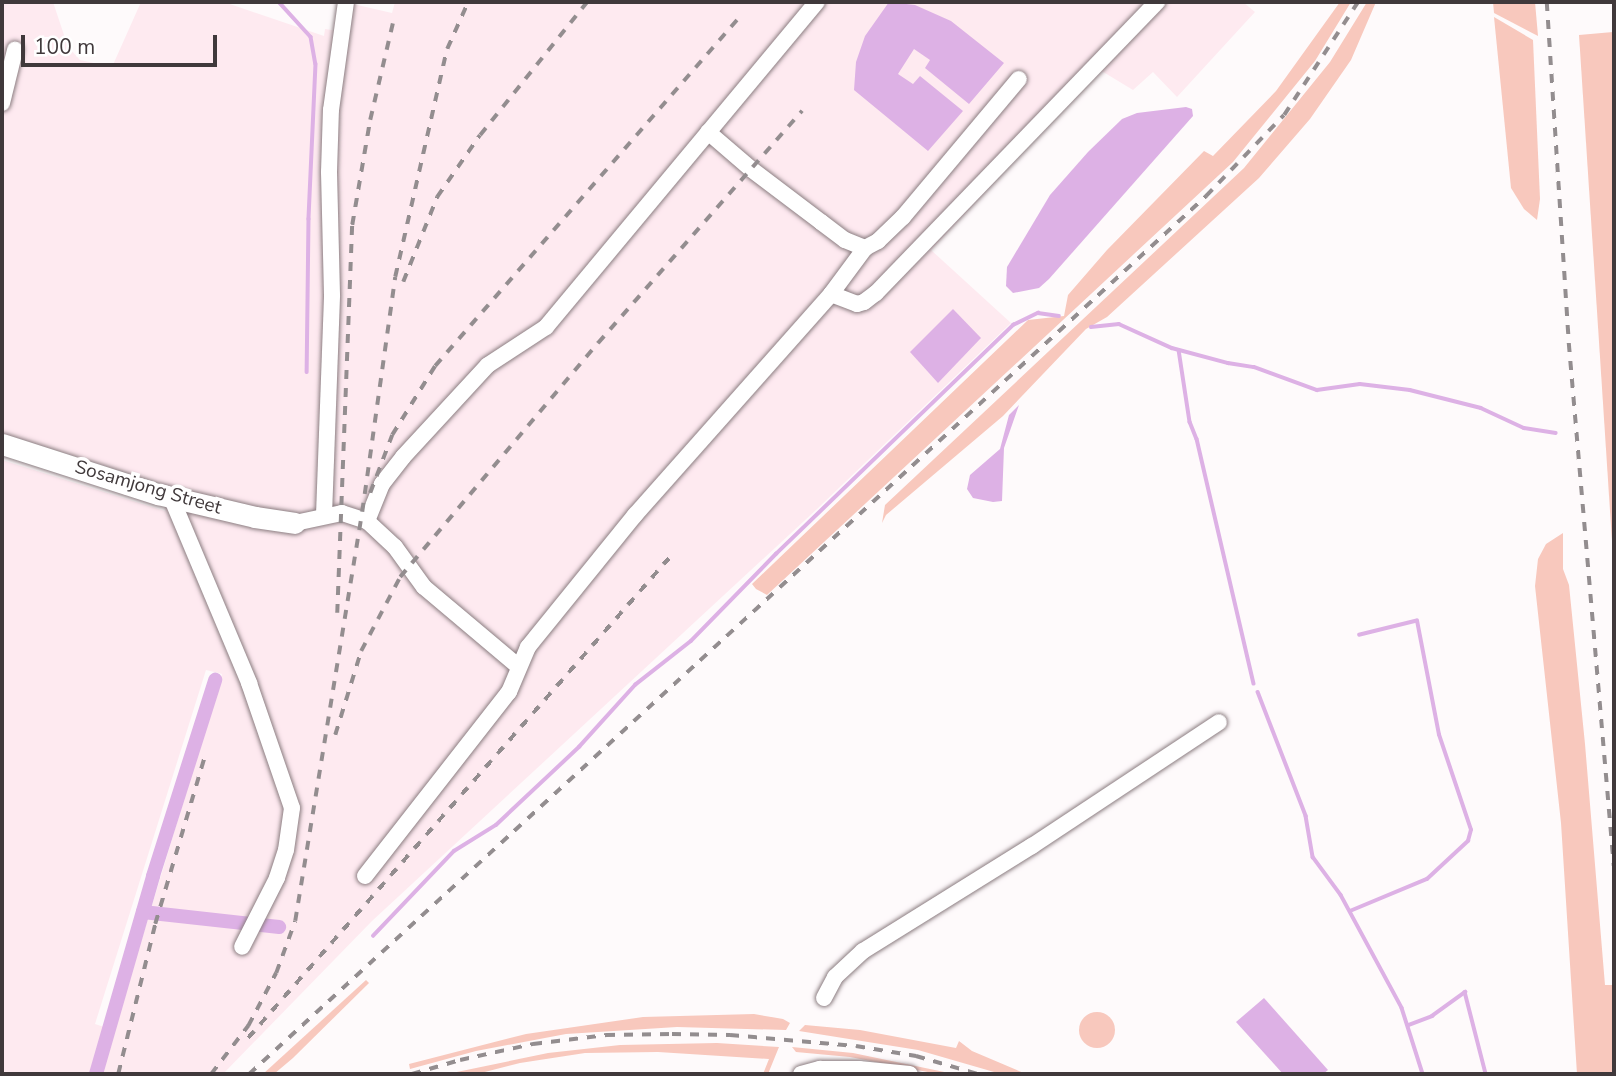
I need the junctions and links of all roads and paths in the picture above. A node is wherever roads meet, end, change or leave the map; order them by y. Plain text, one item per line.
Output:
1 (345, 2) edge
2 (817, 2) edge
3 (1157, 2) edge
4 (15, 51) dead end
5 (1019, 79) dead end
6 (2, 103) edge
7 (708, 131) junction
8 (865, 248) junction
9 (831, 294) junction
10 (2, 444) edge
11 (171, 497) junction
12 (324, 516) junction
13 (367, 521) junction
14 (295, 523) joint
15 (519, 667) junction
16 (1219, 722) dead end
17 (365, 876) dead end
18 (242, 947) dead end
19 (824, 998) dead end
20 (801, 1074) edge
21 (910, 1074) edge

1 - 12 street
2 - 7 street
3 - 9 street
4 - 6 street
5 - 8 street
7 - 8 street
7 - 13 street
8 - 9 street
9 - 15 street
10 - 11 street, Sosamjong Street
11 - 14 street, Sosamjong Street
11 - 18 street
12 - 13 street
12 - 14 street
13 - 15 street
15 - 17 street
16 - 19 street
20 - 21 street

